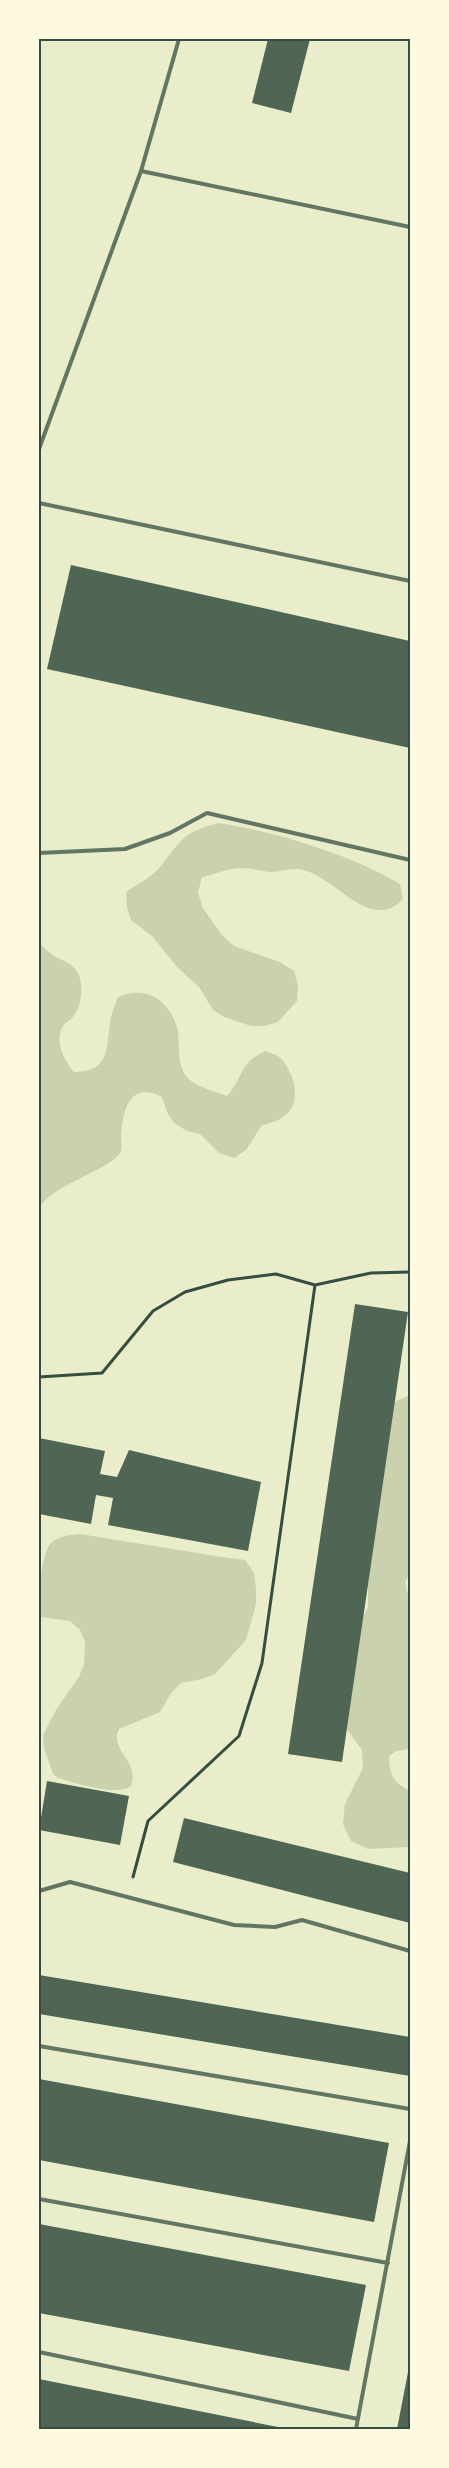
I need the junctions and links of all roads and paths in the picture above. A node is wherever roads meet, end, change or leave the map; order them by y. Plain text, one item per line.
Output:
1 (179, 39) edge
2 (141, 171) junction
3 (410, 227) edge
4 (39, 449) edge
5 (39, 503) edge
6 (410, 581) edge
7 (39, 852) edge
8 (410, 860) edge
9 (410, 1272) edge
10 (315, 1284) junction
11 (39, 1377) edge
12 (39, 1891) edge
13 (127, 1897) junction
14 (410, 1951) edge
15 (39, 2046) edge
16 (410, 2109) edge
17 (410, 2141) edge
18 (39, 2199) edge
19 (388, 2263) junction
20 (39, 2352) edge
21 (358, 2419) junction
22 (356, 2429) edge

1 - 2 lane
2 - 3 lane
2 - 4 lane
5 - 6 lane
7 - 8 lane
9 - 10 path
10 - 11 path
10 - 13 path
12 - 13 lane
13 - 14 lane
15 - 16 lane
17 - 19 lane
18 - 19 lane
19 - 21 lane
20 - 21 lane
21 - 22 lane

